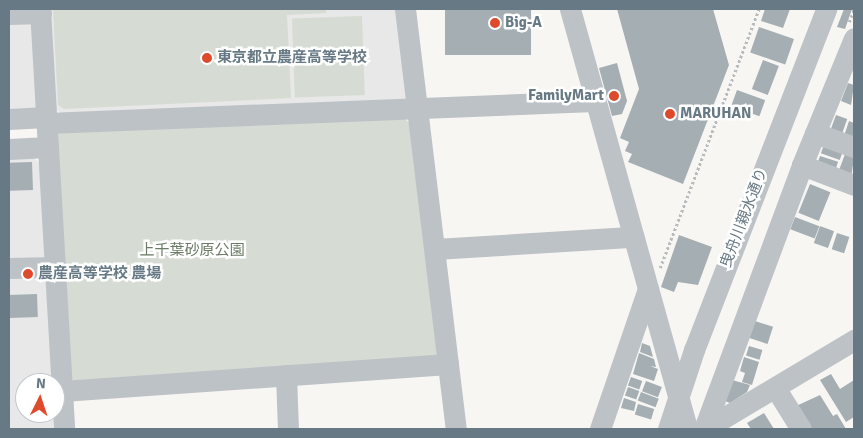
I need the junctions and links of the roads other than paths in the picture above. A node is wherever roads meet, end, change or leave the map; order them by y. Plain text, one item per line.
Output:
1 (405, 9) edge
2 (570, 9) edge
3 (826, 9) edge
4 (40, 11) edge
5 (9, 14) edge
6 (854, 38) edge
7 (595, 101) junction
8 (418, 109) junction
9 (9, 119) edge
10 (47, 120) junction
11 (815, 133) junction
12 (854, 147) edge
13 (48, 148) junction
14 (9, 149) edge
15 (802, 165) junction
16 (854, 185) edge
17 (634, 237) junction
18 (435, 249) junction
19 (56, 267) junction
20 (9, 268) edge
21 (652, 282) junction
22 (854, 340) edge
23 (448, 364) junction
24 (61, 373) edge
25 (286, 375) junction
26 (776, 389) junction
27 (65, 390) edge
28 (679, 392) junction
29 (288, 429) edge
30 (456, 429) edge
31 (600, 429) edge
32 (668, 429) edge
33 (687, 429) edge
34 (704, 429) edge
35 (800, 429) edge

1 - 8 street
2 - 7 street
3 - 28 street, 曳舟川親水通り
4 - 5 street
4 - 10 street
6 - 11 street
7 - 8 street
7 - 17 street
8 - 10 street
8 - 18 street
9 - 10 street
10 - 13 street
11 - 12 street
11 - 15 street
13 - 14 street
13 - 19 street
15 - 16 street
15 - 34 street
17 - 18 street
17 - 21 street
18 - 23 street
19 - 20 street
19 - 24 street
21 - 28 street
21 - 31 street
22 - 26 street
23 - 25 street
23 - 30 street
25 - 27 street
25 - 29 street
26 - 34 street
26 - 35 street
28 - 32 street, 曳舟川親水通り
28 - 33 street

